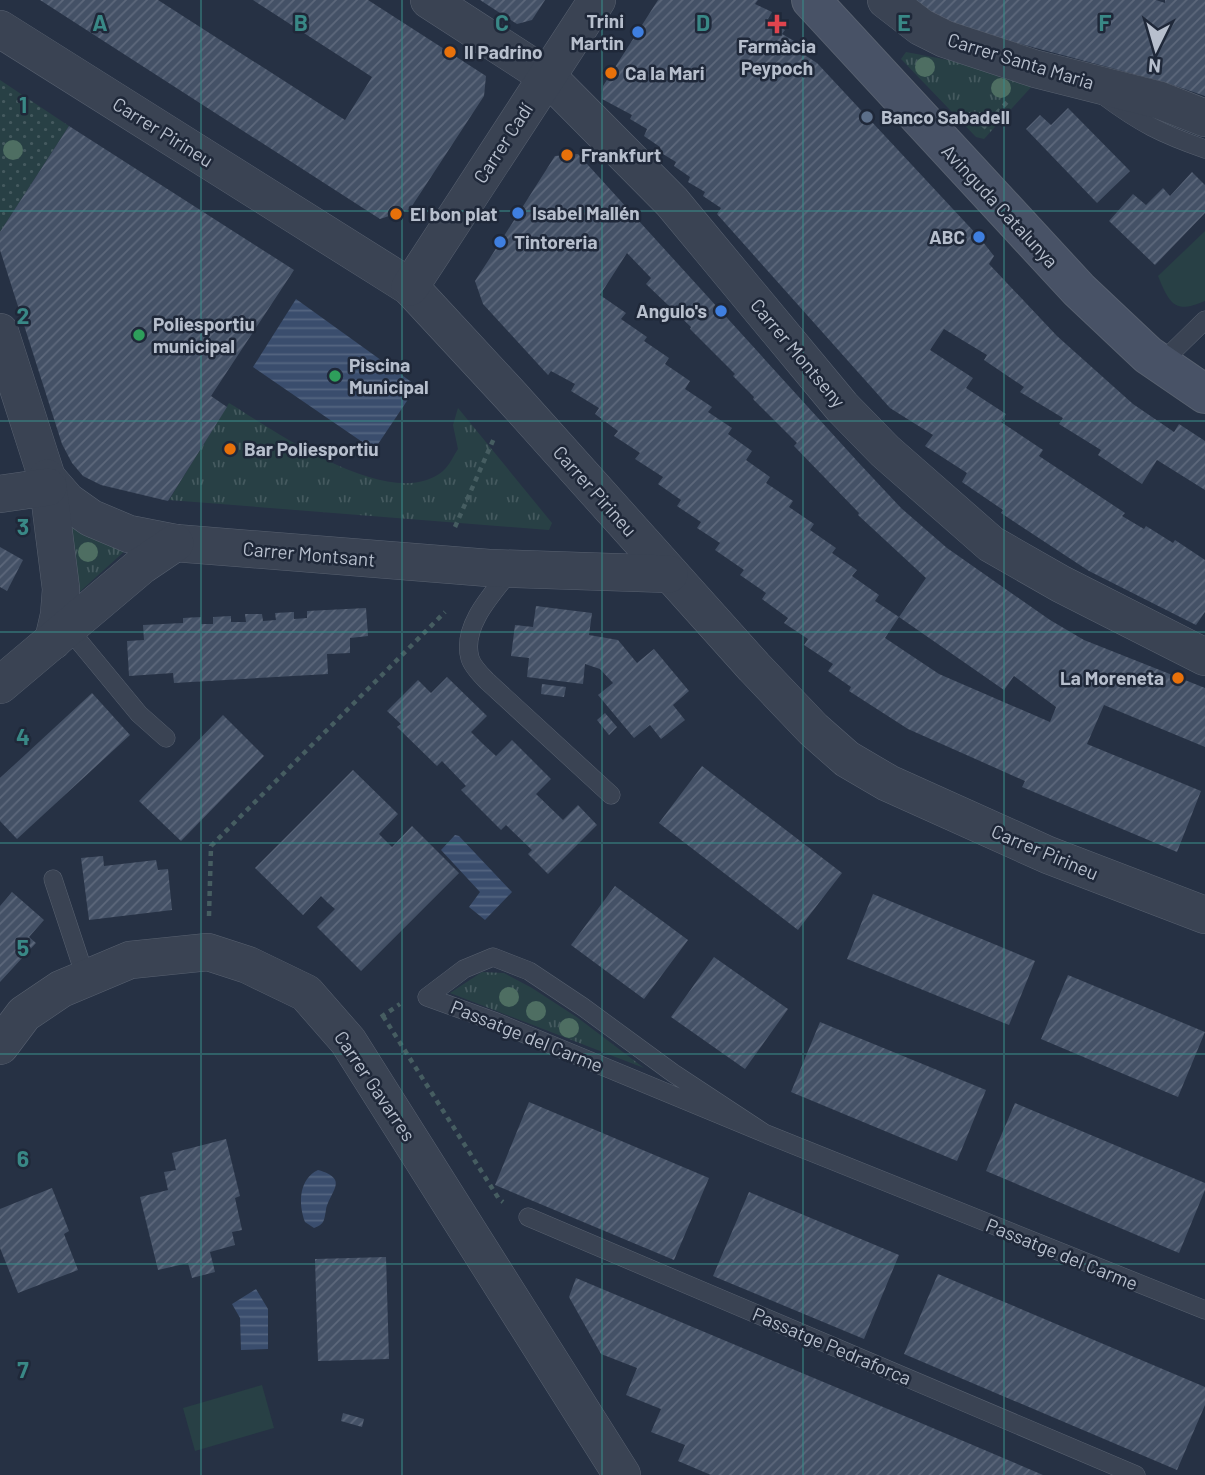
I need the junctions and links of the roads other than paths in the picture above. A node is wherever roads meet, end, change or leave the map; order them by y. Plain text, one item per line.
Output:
1 (429, 0) edge
2 (597, 0) edge
3 (811, 0) edge
4 (886, 0) edge
5 (0, 29) edge
6 (548, 76) junction
7 (1084, 81) junction
8 (1205, 118) edge
9 (1205, 149) edge
10 (410, 287) junction
11 (1205, 320) edge
12 (0, 332) edge
13 (1160, 364) junction
14 (1205, 394) edge
15 (48, 483) junction
16 (0, 494) edge
17 (174, 543) junction
18 (500, 569) junction
19 (669, 574) junction
20 (60, 634) junction
21 (1205, 657) edge
22 (0, 685) edge
23 (166, 738) dead end
24 (611, 795) dead end
25 (53, 879) dead end
26 (1205, 915) edge
27 (86, 979) junction
28 (0, 1046) edge
29 (764, 1133) junction
30 (528, 1217) road end
31 (1205, 1310) edge
32 (622, 1475) edge
33 (1136, 1475) edge

1 - 6 street, Carrer Montseny
2 - 6 street, Carrer Cadí
3 - 13 main road, Avinguda Catalunya
4 - 7 street, Carrer Santa Maria
5 - 10 street, Carrer Pirineu
6 - 10 street, Carrer Cadí
6 - 21 street, Carrer Montseny
7 - 8 street, Carrer Santa Maria
7 - 9 lane
10 - 19 street, Carrer Pirineu
11 - 13 lane
12 - 15 street
13 - 14 main road, Avinguda Catalunya
15 - 16 street
15 - 17 street, Carrer Montsant
15 - 20 street
17 - 18 street, Carrer Montsant
17 - 20 street
18 - 19 street, Carrer Montsant
18 - 24 lane
19 - 26 street, Carrer Pirineu
20 - 22 street
20 - 23 lane
25 - 27 lane
27 - 28 street, Carrer Gavarres
27 - 32 street, Carrer Gavarres
29 - 29 lane, Passatge del Carme
29 - 31 lane, Passatge del Carme
30 - 33 lane, Passatge Pedraforca

